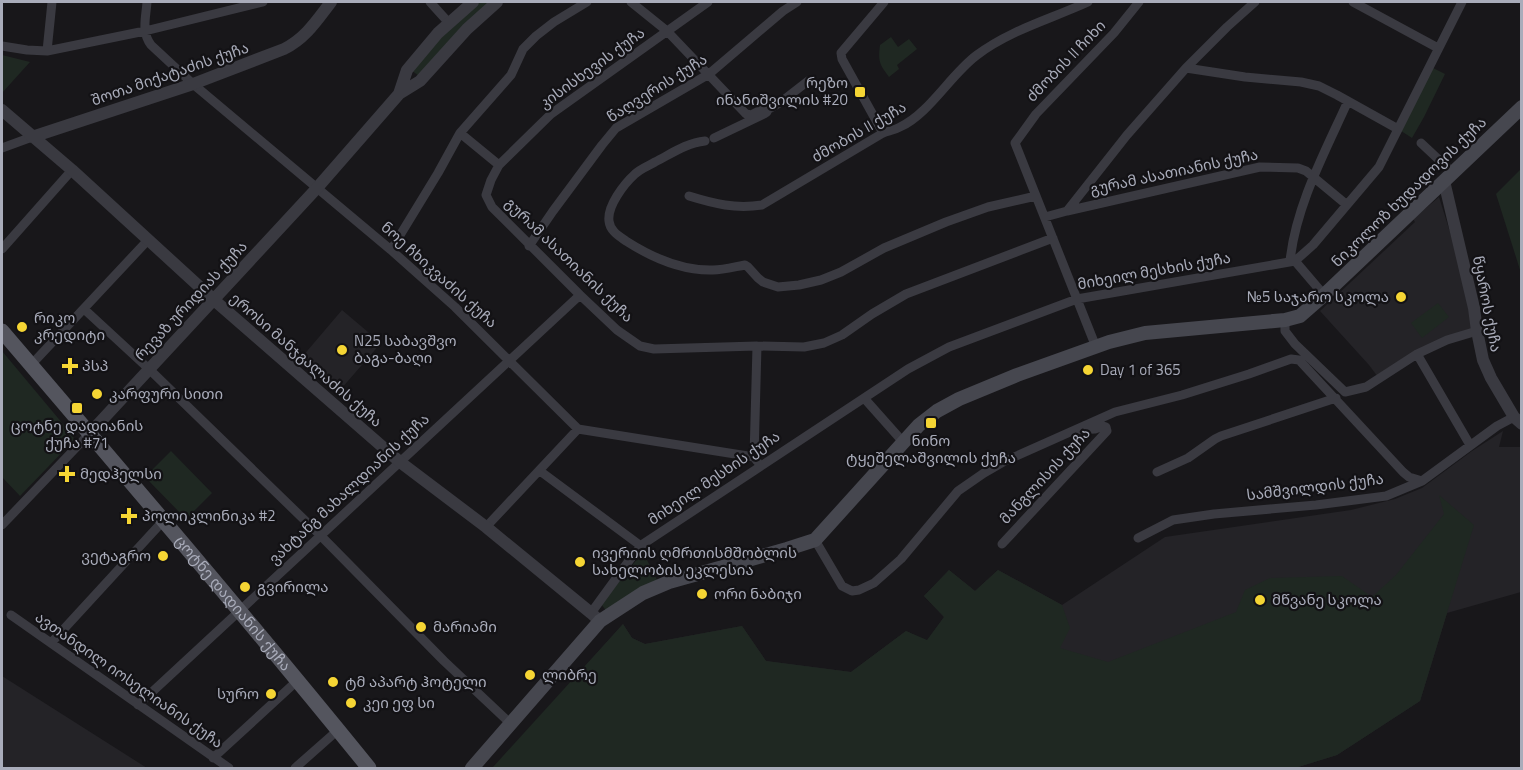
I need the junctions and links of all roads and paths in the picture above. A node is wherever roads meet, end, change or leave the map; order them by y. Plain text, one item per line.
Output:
1 (52, 2) edge
2 (147, 2) edge
3 (263, 2) edge
4 (331, 2) edge
5 (430, 2) edge
6 (473, 2) edge
7 (497, 2) edge
8 (587, 2) edge
9 (631, 2) edge
10 (708, 2) edge
11 (797, 2) edge
12 (884, 2) edge
13 (1088, 2) edge
14 (1139, 2) edge
15 (1255, 2) edge
16 (1353, 2) edge
17 (1462, 2) edge
18 (243, 4) edge
19 (449, 23) junction
20 (145, 31) junction
21 (668, 31) junction
22 (2, 46) edge
23 (1438, 48) junction
24 (47, 51) junction
25 (1186, 68) junction
26 (406, 70) junction
27 (710, 74) junction
28 (420, 81) junction
29 (808, 81) dead end
30 (193, 84) junction
31 (399, 94) junction
32 (1348, 101) junction
33 (1521, 108) edge
34 (2, 110) edge
35 (767, 110) junction
36 (1398, 129) junction
37 (460, 133) junction
38 (883, 133) junction
39 (32, 137) junction
40 (1421, 143) dead end
41 (2, 148) edge
42 (499, 165) junction
43 (72, 170) junction
44 (1448, 177) junction
45 (1313, 178) junction
46 (317, 188) junction
47 (689, 196) dead end
48 (1036, 196) junction
49 (1347, 205) junction
50 (1067, 211) junction
51 (1045, 217) junction
52 (1053, 238) junction
53 (148, 240) junction
54 (530, 246) junction
55 (2, 249) edge
56 (392, 250) junction
57 (1293, 261) junction
58 (580, 295) junction
59 (1324, 296) junction
60 (1077, 299) junction
61 (214, 300) junction
62 (84, 309) junction
63 (1285, 320) junction
64 (2, 331) edge
65 (1476, 332) junction
66 (757, 346) junction
67 (1096, 347) junction
68 (1417, 354) junction
69 (509, 360) junction
70 (31, 365) junction
71 (150, 369) junction
72 (864, 398) junction
73 (1336, 398) junction
74 (1518, 421) edge
75 (578, 429) junction
76 (1070, 431) junction
77 (90, 433) junction
78 (903, 443) junction
79 (1470, 445) junction
80 (754, 457) junction
81 (400, 462) junction
82 (760, 466) junction
83 (540, 471) junction
84 (1157, 472) dead end
85 (1422, 481) junction
86 (164, 520) junction
87 (2, 525) edge
88 (486, 527) junction
89 (321, 536) junction
90 (1138, 538) dead end
91 (815, 540) junction
92 (1002, 544) dead end
93 (641, 546) junction
94 (238, 611) junction
95 (6, 612) edge
96 (596, 617) junction
97 (51, 643) junction
98 (298, 680) junction
99 (138, 705) junction
100 (511, 724) junction
101 (338, 730) junction
102 (213, 758) junction
103 (476, 767) edge
104 (229, 768) edge
105 (295, 768) edge
106 (369, 768) edge

1 - 24 street
2 - 20 street
3 - 18 street
4 - 30 street, შოთა მიქატაძის ქუჩა
5 - 19 street
6 - 19 street, რევაზ ურიდიას ქუჩა
7 - 28 street, რევაზ ურიდიას ქუჩა
8 - 37 street
9 - 21 street
10 - 21 street, კისისხევის ქუჩა
11 - 27 street, წაღვერის ქუჩა
12 - 38 street
13 - 38 street, ძმობის II ქუჩა
14 - 48 street, ძმობის II ჩიხი
15 - 25 street
16 - 23 street
17 - 23 street
18 - 20 street
19 - 26 street, რევაზ ურიდიას ქუჩა
20 - 24 street
20 - 30 street, ნოე ჩხიკვაძის ქუჩა
21 - 27 street
21 - 42 street, კისისხევის ქუჩა
22 - 24 street
23 - 36 street
25 - 32 street
25 - 50 street
26 - 28 street
26 - 31 street, რევაზ ურიდიას ქუჩა
27 - 35 street
27 - 54 street, წაღვერის ქუჩა
28 - 31 street, რევაზ ურიდიას ქუჩა
29 - 35 street
30 - 39 street, შოთა მიქატაძის ქუჩა
30 - 46 street, ნოე ჩხიკვაძის ქუჩა
31 - 46 street, რევაზ ურიდიას ქუჩა
32 - 36 street
32 - 45 street
33 - 44 main road, ნიკოლოზ ხუდადოვის ქუჩა
34 - 39 street, ეროსი მანჯგალაძის ქუჩა
35 - 48 street
36 - 49 street
37 - 42 street
37 - 56 street
38 - 47 street, ძმობის II ქუჩა
39 - 41 street, შოთა მიქატაძის ქუჩა
39 - 43 street, ეროსი მანჯგალაძის ქუჩა
40 - 44 street
42 - 54 street, გურამ ასათიანის ქუჩა
43 - 53 street, ეროსი მანჯგალაძის ქუჩა
43 - 55 street
44 - 59 main road, ნიკოლოზ ხუდადოვის ქუჩა
44 - 65 street, წყაროს ქუჩა
45 - 49 street, გურამ ასათიანის ქუჩა
45 - 50 street, გურამ ასათიანის ქუჩა
45 - 57 street
46 - 56 street, ნოე ჩხიკვაძის ქუჩა
46 - 61 street, რევაზ ურიდიას ქუჩა
48 - 51 street
49 - 57 street
50 - 51 street, გურამ ასათიანის ქუჩა
51 - 52 street
52 - 60 street
52 - 66 street, გურამ ასათიანის ქუჩა
53 - 61 street, ეროსი მანჯგალაძის ქუჩა
53 - 62 street
54 - 58 street, გურამ ასათიანის ქუჩა
56 - 69 street, ნოე ჩხიკვაძის ქუჩა
57 - 59 street
57 - 60 street, მიხეილ მესხის ქუჩა
58 - 66 street, გურამ ასათიანის ქუჩა
58 - 69 street, ვახტანგ მახალდიანის ქუჩა
59 - 63 main road, ნიკოლოზ ხუდადოვის ქუჩა
60 - 67 street
60 - 72 street, მიხეილ მესხის ქუჩა
61 - 71 street, რევაზ ურიდიას ქუჩა
61 - 81 street, ეროსი მანჯგალაძის ქუჩა
62 - 70 street
62 - 71 street
63 - 67 main road, ნიკოლოზ ხუდადოვის ქუჩა
63 - 68 street
64 - 70 main road, ცოტნე დადიანის ქუჩა
65 - 68 street
65 - 74 street, წყაროს ქუჩა
66 - 80 street
67 - 78 main road, ნიკოლოზ ხუდადოვის ქუჩა
68 - 79 street
69 - 75 street, ნოე ჩხიკვაძის ქუჩა
69 - 81 street, ვახტანგ მახალდიანის ქუჩა
70 - 77 main road, ცოტნე დადიანის ქუჩა
71 - 77 street, რევაზ ურიდიას ქუჩა
71 - 89 street
72 - 78 street
72 - 82 street, მიხეილ მესხის ქუჩა
73 - 76 street
73 - 84 street
73 - 85 street
74 - 79 street, სამშვილდის ქუჩა
75 - 80 street
75 - 83 street
76 - 91 street
76 - 92 street, მანგლისის ქუჩა
77 - 86 main road, ცოტნე დადიანის ქუჩა
77 - 87 street, რევაზ ურიდიას ქუჩა
78 - 91 main road, ნიკოლოზ ხუდადოვის ქუჩა
79 - 85 street, სამშვილდის ქუჩა
80 - 82 street
81 - 88 street, ეროსი მანჯგალაძის ქუჩა
81 - 89 street, ვახტანგ მახალდიანის ქუჩა
82 - 93 street, მიხეილ მესხის ქუჩა
83 - 88 street
83 - 93 street
85 - 90 street, სამშვილდის ქუჩა
86 - 94 main road, ცოტნე დადიანის ქუჩა
86 - 97 street
88 - 96 street, ეროსი მანჯგალაძის ქუჩა
89 - 94 street, ვახტანგ მახალდიანის ქუჩა
89 - 100 street
91 - 96 main road
93 - 96 street, მიხეილ მესხის ქუჩა
94 - 98 main road, ცოტნე დადიანის ქუჩა
94 - 99 street, ვახტანგ მახალდიანის ქუჩა
95 - 97 street, ავთანდილ იოსელიანის ქუჩა
96 - 100 main road
97 - 99 street, ავთანდილ იოსელიანის ქუჩა
98 - 101 main road, ცოტნე დადიანის ქუჩა
98 - 102 street
99 - 102 street, ავთანდილ იოსელიანის ქუჩა
100 - 103 main road
101 - 105 street
101 - 106 main road, ცოტნე დადიანის ქუჩა
102 - 104 street, ავთანდილ იოსელიანის ქუჩა

